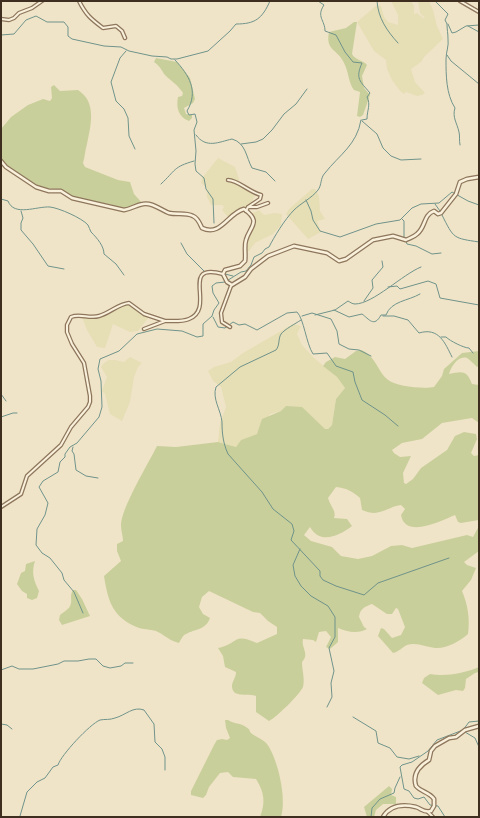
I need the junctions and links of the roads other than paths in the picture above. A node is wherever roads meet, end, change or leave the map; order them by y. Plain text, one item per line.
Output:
1 (42, 1) edge
2 (79, 1) edge
3 (460, 1) edge
4 (479, 12) edge
5 (1, 19) edge
6 (125, 38) dead end
7 (1, 161) edge
8 (479, 177) edge
9 (228, 180) dead end
10 (268, 203) dead end
11 (248, 207) junction
12 (246, 211) junction
13 (223, 274) junction
14 (232, 285) junction
15 (165, 320) junction
16 (228, 326) dead end
17 (144, 329) dead end
18 (2, 505) edge
19 (479, 726) edge
20 (428, 812) junction
21 (383, 817) edge
22 (433, 817) edge

1 - 5 street
2 - 6 street
3 - 4 street
7 - 12 street
8 - 14 street
9 - 11 street
10 - 11 street
11 - 12 street
12 - 13 street
13 - 14 street
13 - 15 street
14 - 16 street
15 - 17 street
15 - 18 street
19 - 20 street
20 - 21 street
20 - 22 street

